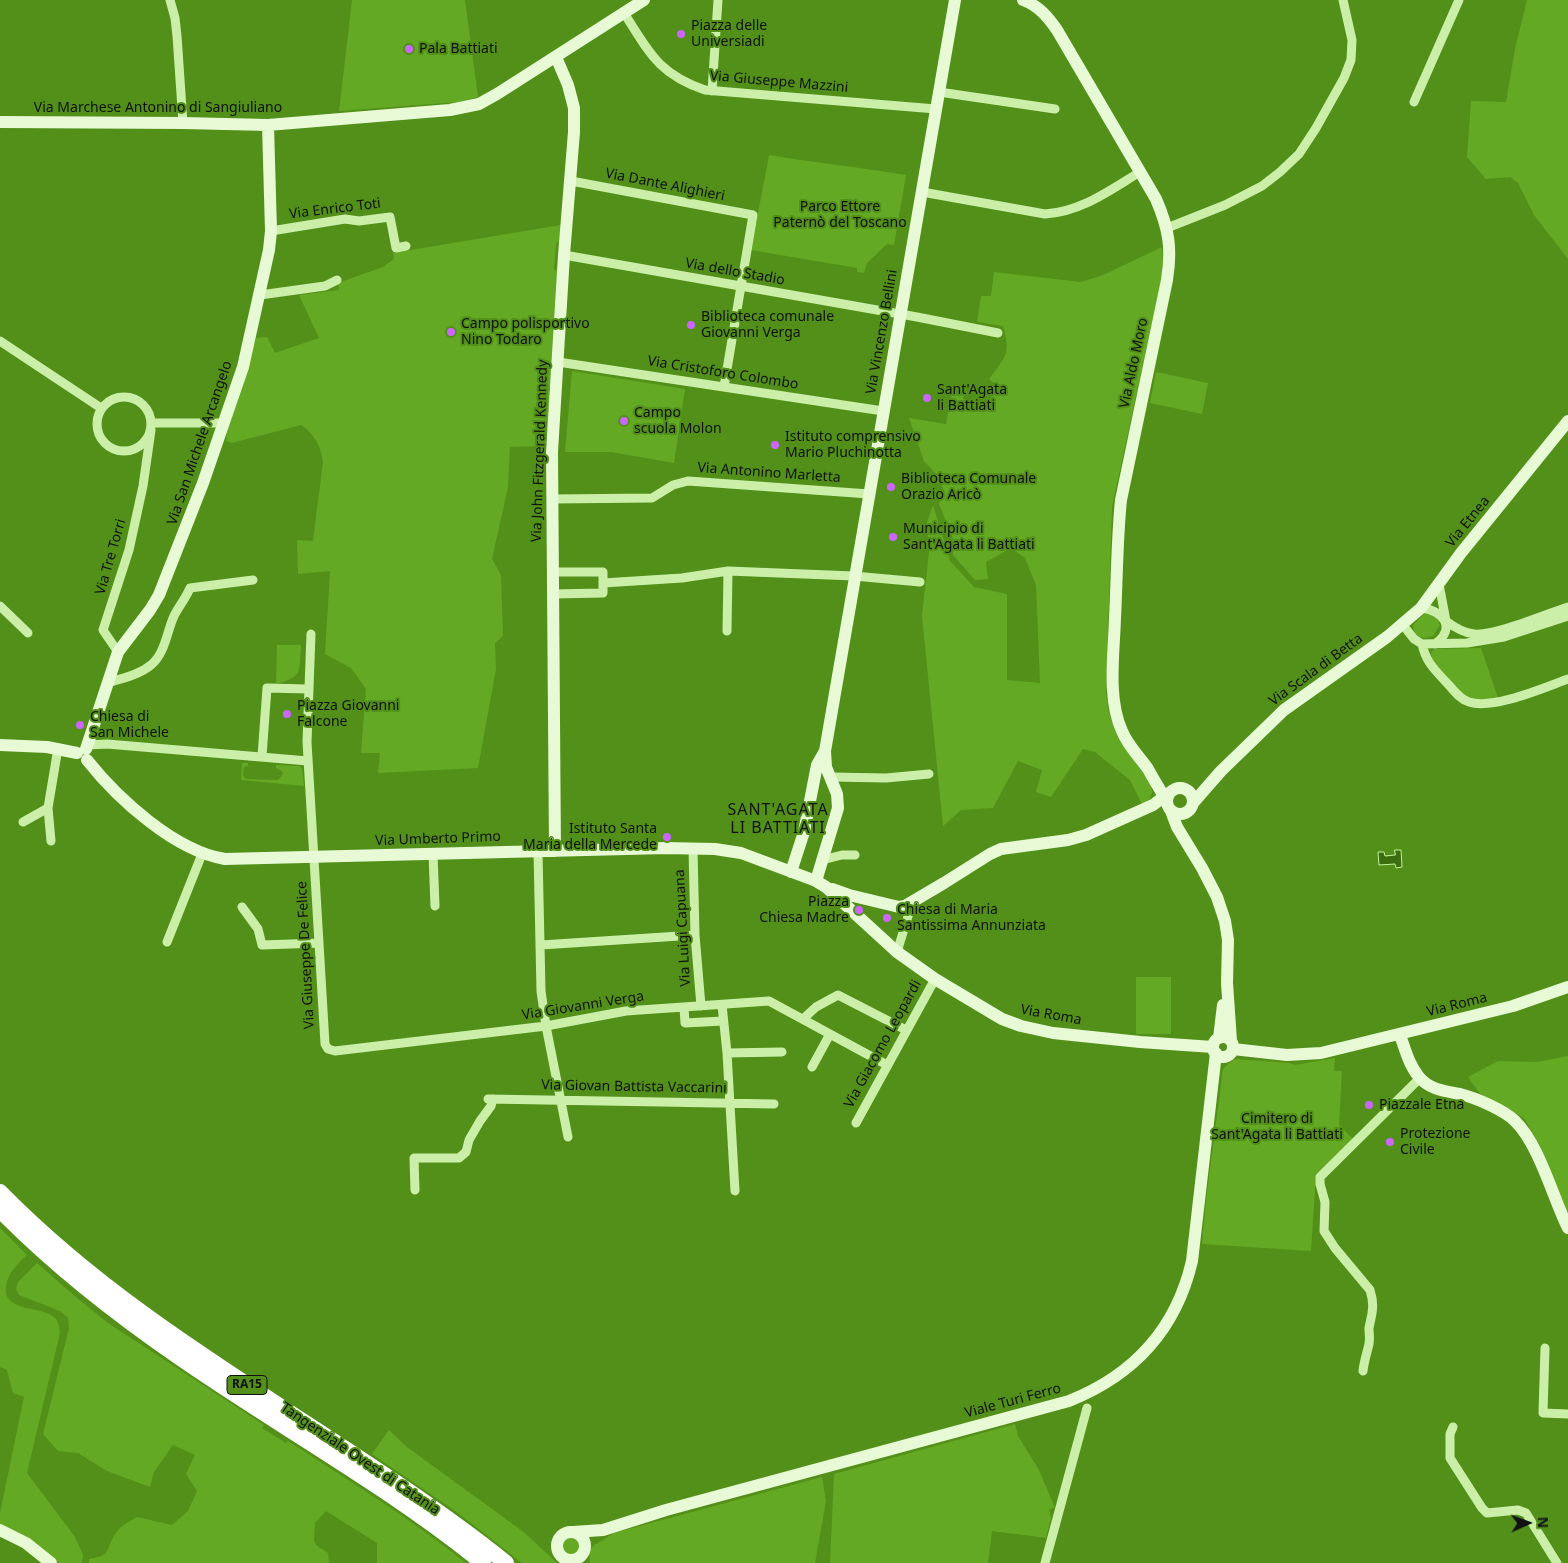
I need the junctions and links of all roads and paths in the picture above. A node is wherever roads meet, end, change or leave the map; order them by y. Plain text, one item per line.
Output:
1 (644, 0) edge
2 (718, 0) edge
3 (955, 0) edge
4 (1023, 0) edge
5 (1343, 0) edge
6 (1459, 0) edge
7 (170, 1) edge
8 (624, 13) junction
9 (556, 57) junction
10 (712, 91) junction
11 (939, 92) junction
12 (1414, 102) dead end
13 (936, 110) junction
14 (1055, 110) dead end
15 (0, 122) edge
16 (183, 123) junction
17 (268, 125) junction
18 (1140, 172) junction
19 (571, 181) junction
20 (922, 192) junction
21 (1167, 228) junction
22 (271, 231) junction
23 (406, 246) dead end
24 (564, 255) junction
25 (337, 280) dead end
26 (741, 287) junction
27 (260, 295) junction
28 (900, 314) junction
29 (998, 333) dead end
30 (0, 341) edge
31 (558, 362) junction
32 (724, 387) junction
33 (101, 408) junction
34 (883, 412) junction
35 (1568, 421) edge
36 (224, 423) junction
37 (151, 427) junction
38 (126, 451) junction
39 (146, 465) junction
40 (869, 494) junction
41 (552, 499) junction
42 (728, 571) junction
43 (552, 572) junction
44 (854, 576) junction
45 (253, 580) dead end
46 (920, 582) dead end
47 (606, 583) junction
48 (1439, 584) junction
49 (553, 594) junction
50 (0, 606) edge
51 (1568, 607) edge
52 (1421, 608) junction
53 (1568, 616) edge
54 (1446, 621) junction
55 (1404, 625) junction
56 (727, 631) dead end
57 (28, 633) dead end
58 (312, 634) dead end
59 (1387, 638) joint
60 (1422, 644) junction
61 (1435, 644) junction
62 (118, 652) junction
63 (1568, 679) edge
64 (108, 683) junction
65 (308, 690) junction
66 (0, 744) edge
67 (58, 748) junction
68 (824, 751) junction
69 (84, 752) junction
70 (258, 756) junction
71 (308, 761) junction
72 (1147, 769) junction
73 (815, 771) junction
74 (1221, 771) junction
75 (929, 774) dead end
76 (830, 775) junction
77 (1155, 782) junction
78 (1172, 797) junction
79 (1153, 805) junction
80 (48, 808) junction
81 (1190, 808) junction
82 (23, 822) dead end
83 (1185, 839) junction
84 (51, 841) dead end
85 (693, 849) junction
86 (555, 851) junction
87 (538, 852) junction
88 (202, 854) junction
89 (433, 854) junction
90 (855, 855) dead end
91 (315, 858) junction
92 (822, 860) junction
93 (791, 872) junction
94 (820, 884) junction
95 (435, 906) dead end
96 (902, 906) junction
97 (242, 908) dead end
98 (695, 935) junction
99 (167, 942) dead end
100 (319, 943) junction
101 (540, 945) junction
102 (897, 952) junction
103 (935, 978) junction
104 (1568, 987) edge
105 (722, 1005) junction
106 (701, 1006) junction
107 (684, 1007) junction
108 (803, 1020) junction
109 (723, 1021) junction
110 (546, 1026) junction
111 (906, 1030) junction
112 (830, 1034) junction
113 (1400, 1035) junction
114 (1223, 1047) junction
115 (328, 1049) joint
116 (782, 1052) dead end
117 (727, 1053) junction
118 (887, 1065) junction
119 (812, 1068) dead end
120 (1420, 1078) junction
121 (561, 1100) junction
122 (730, 1103) junction
123 (774, 1104) dead end
124 (856, 1122) dead end
125 (568, 1137) dead end
126 (415, 1190) dead end
127 (735, 1191) dead end
128 (0, 1192) edge
129 (0, 1210) edge
130 (1568, 1228) edge
131 (1544, 1348) dead end
132 (1363, 1371) dead end
133 (1086, 1408) dead end
134 (1568, 1414) edge
135 (1453, 1427) dead end
136 (603, 1530) junction
137 (3, 1532) edge
138 (573, 1532) junction
139 (584, 1554) edge
140 (567, 1561) edge
141 (39, 1563) edge
142 (51, 1563) edge
143 (484, 1563) edge
144 (506, 1563) edge
145 (1045, 1563) edge
146 (1557, 1563) edge

1 - 8 main road, Via Marchese Antonino di Sangiuliano
2 - 10 street
3 - 11 main road, Via Vincenzo Bellini
4 - 18 main road, Via Aldo Moro
5 - 21 street
6 - 12 street
7 - 16 street
8 - 9 main road, Via Marchese Antonino di Sangiuliano
8 - 10 street, Via Giuseppe Mazzini
9 - 17 main road, Via Marchese Antonino di Sangiuliano
9 - 19 main road, Via John Fitzgerald Kennedy
10 - 13 street, Via Giuseppe Mazzini
11 - 13 main road, Via Vincenzo Bellini
11 - 14 street
13 - 20 main road, Via Vincenzo Bellini
15 - 16 main road, Via Marchese Antonino di Sangiuliano
16 - 17 main road, Via Marchese Antonino di Sangiuliano
17 - 22 main road, Via San Michele Arcangelo
18 - 20 street
18 - 21 main road, Via Aldo Moro
19 - 24 main road, Via John Fitzgerald Kennedy
19 - 26 street, Via Dante Alighieri
20 - 28 main road, Via Vincenzo Bellini
21 - 72 main road, Via Aldo Moro
22 - 23 street, Via Enrico Toti
22 - 27 main road, Via San Michele Arcangelo
24 - 26 street, Via dello Stadio
24 - 31 main road, Via John Fitzgerald Kennedy
25 - 27 street
26 - 28 street, Via dello Stadio
26 - 32 street
27 - 36 main road, Via San Michele Arcangelo
28 - 29 street, Via dello Stadio
28 - 34 main road, Via Vincenzo Bellini
30 - 33 street
31 - 32 street, Via Cristoforo Colombo
31 - 41 main road, Via John Fitzgerald Kennedy
32 - 34 street, Via Cristoforo Colombo
33 - 37 street
33 - 38 street
34 - 40 main road, Via Vincenzo Bellini
35 - 48 main road, Via Etnea
36 - 37 street
36 - 62 main road, Via San Michele Arcangelo
37 - 38 street
37 - 39 street
38 - 39 street
39 - 62 street, Via Tre Torri
40 - 41 street, Via Antonino Marletta
40 - 44 main road, Via Vincenzo Bellini
41 - 43 main road, Via John Fitzgerald Kennedy
42 - 44 street
42 - 47 street
42 - 56 street
43 - 47 street
43 - 49 main road, Via John Fitzgerald Kennedy
44 - 46 street
44 - 68 main road, Via Vincenzo Bellini
45 - 64 street
47 - 49 street
48 - 52 main road, Via Etnea
48 - 54 street
49 - 86 main road, Via John Fitzgerald Kennedy
50 - 57 street
51 - 54 street
52 - 54 street
52 - 55 main road, Via Etnea
53 - 61 street
54 - 61 street
55 - 59 main road, Via Etnea
55 - 60 street
58 - 65 street, Via Giuseppe De Felice
59 - 74 main road, Via Scala di Betta
60 - 61 street
60 - 63 street
62 - 64 main road, Via San Michele Arcangelo
64 - 69 main road, Via San Michele Arcangelo
65 - 70 street
65 - 71 street, Via Giuseppe De Felice
66 - 67 main road
67 - 69 main road
67 - 80 street
68 - 73 main road
68 - 76 main road
69 - 70 street
69 - 88 main road, Via Umberto Primo
70 - 71 street
71 - 91 street, Via Giuseppe De Felice
72 - 77 main road
72 - 78 main road
73 - 76 main road
73 - 93 main road
74 - 78 main road
74 - 81 main road
75 - 76 street
76 - 92 main road
77 - 78 main road
77 - 79 main road
78 - 79 main road
78 - 81 main road
78 - 81 main road
78 - 83 main road, Viale Turi Ferro
79 - 96 main road
80 - 82 street
80 - 84 street
81 - 83 main road
83 - 114 main road, Viale Turi Ferro
85 - 86 main road, Via Umberto Primo
85 - 93 main road, Via Umberto Primo
85 - 98 street, Via Luigi Capuana
86 - 87 main road, Via Umberto Primo
87 - 89 main road, Via Umberto Primo
87 - 101 street
88 - 91 main road, Via Umberto Primo
88 - 99 street
89 - 91 main road, Via Umberto Primo
89 - 95 street
90 - 92 street
91 - 100 street, Via Giuseppe De Felice
92 - 94 main road
93 - 94 main road, Via Umberto Primo
94 - 96 main road, Via Umberto Primo
94 - 102 main road, Via Roma
96 - 102 street
97 - 100 street
98 - 101 street
98 - 106 street, Via Luigi Capuana
100 - 115 street, Via Giuseppe De Felice
101 - 110 street
102 - 103 main road, Via Roma
103 - 111 street, Via Giacomo Leopardi
103 - 114 main road, Via Roma
104 - 113 main road, Via Roma
105 - 106 street, Via Giovanni Verga
105 - 108 street, Via Giovanni Verga
105 - 109 street
106 - 107 street, Via Giovanni Verga
107 - 109 street
107 - 110 street, Via Giovanni Verga
108 - 111 street
108 - 112 street, Via Giovanni Verga
109 - 117 street
110 - 115 street, Via Giovanni Verga
110 - 121 street
111 - 118 street, Via Giacomo Leopardi
112 - 118 street, Via Giovanni Verga
112 - 119 street
113 - 114 main road, Via Roma
113 - 120 main road
114 - 136 main road, Viale Turi Ferro
116 - 117 street
117 - 122 street
118 - 124 street, Via Giacomo Leopardi
120 - 130 main road
120 - 132 street
121 - 122 street, Via Giovan Battista Vaccarini
121 - 125 street
121 - 126 street, Via Giovan Battista Vaccarini
122 - 123 street, Via Giovan Battista Vaccarini
122 - 127 street
128 - 144 highway, Tangenziale Ovest di Catania / RA15
129 - 143 highway, Tangenziale Ovest di Catania / RA15
131 - 134 street
133 - 145 street
135 - 146 street
136 - 138 main road
136 - 139 main road
137 - 141 main road
137 - 142 main road
138 - 139 main road
138 - 140 main road
139 - 140 main road

